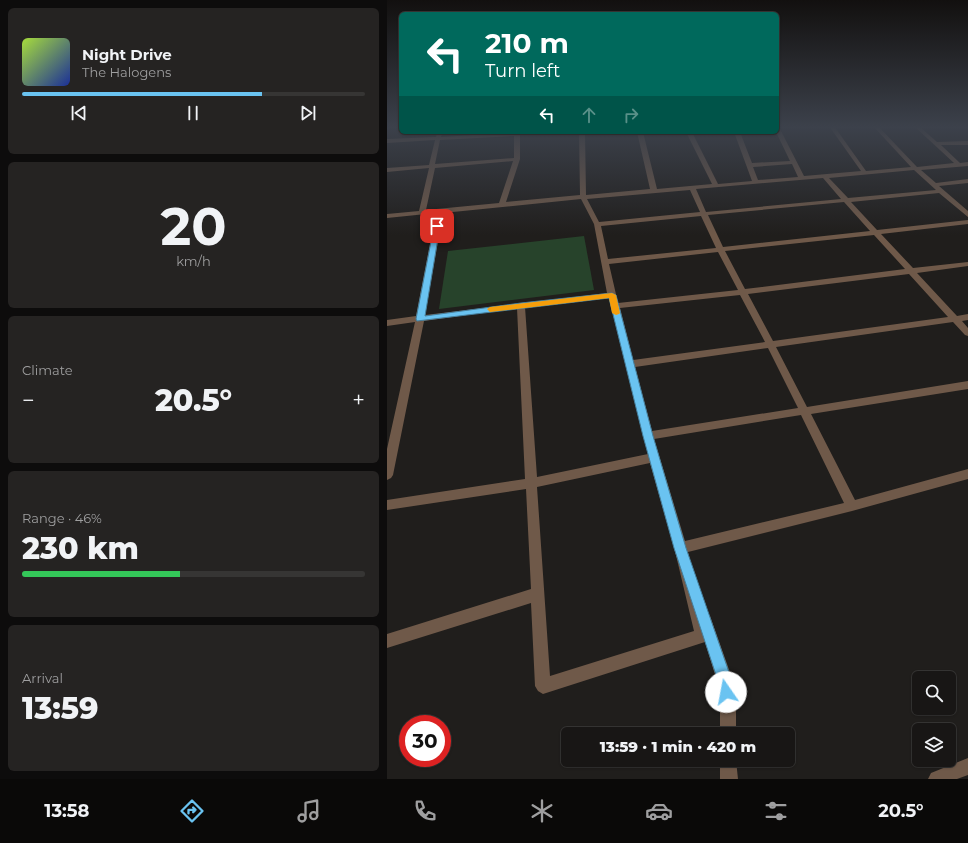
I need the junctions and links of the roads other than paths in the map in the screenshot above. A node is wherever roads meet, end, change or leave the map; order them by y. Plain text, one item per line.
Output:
1 (432, 162) edge
2 (476, 162) edge
3 (516, 162) edge
4 (582, 162) edge
5 (647, 162) edge
6 (704, 162) edge
7 (789, 162) edge
8 (794, 162) edge
9 (857, 162) edge
10 (910, 162) edge
11 (956, 162) edge
12 (968, 164) edge
13 (750, 165) joint
14 (959, 165) junction
15 (431, 166) junction
16 (915, 168) junction
17 (387, 170) edge
18 (864, 172) junction
19 (824, 176) junction
20 (802, 178) junction
21 (968, 181) edge
22 (756, 182) junction
23 (935, 185) junction
24 (716, 186) junction
25 (692, 188) junction
26 (654, 191) junction
27 (941, 191) junction
28 (583, 197) junction
29 (846, 200) junction
30 (502, 205) junction
31 (440, 211) junction
32 (422, 212) junction
33 (705, 214) junction
34 (967, 214) edge
35 (387, 216) edge
36 (968, 222) edge
37 (597, 224) junction
38 (874, 232) junction
39 (720, 249) junction
40 (605, 262) junction
41 (968, 264) edge
42 (911, 272) junction
43 (743, 292) junction
44 (613, 301) junction
45 (521, 305) junction
46 (968, 317) edge
47 (420, 319) junction
48 (955, 319) junction
49 (387, 323) edge
50 (968, 333) edge
51 (770, 343) junction
52 (630, 364) junction
53 (968, 385) edge
54 (804, 411) junction
55 (648, 436) junction
56 (655, 457) junction
57 (968, 474) edge
58 (387, 475) edge
59 (531, 483) junction
60 (387, 505) edge
61 (852, 506) junction
62 (680, 548) junction
63 (537, 594) junction
64 (387, 641) edge
65 (728, 727) edge
66 (968, 766) edge
67 (728, 767) edge
68 (729, 779) edge
69 (937, 779) edge

1 - 15 street
2 - 15 street
3 - 30 street
4 - 28 street
5 - 26 street
6 - 24 street
7 - 13 street
8 - 20 street
9 - 18 street
10 - 16 street
11 - 14 street
12 - 14 street
13 - 22 street
14 - 16 street
15 - 17 street
15 - 32 street
16 - 18 street
16 - 23 street
18 - 19 street
19 - 20 street
19 - 29 street
20 - 22 street
21 - 23 street
22 - 24 street
23 - 27 street
24 - 25 street
25 - 26 street
25 - 33 street
26 - 28 street
27 - 29 street
27 - 34 street
28 - 30 street
28 - 37 street
29 - 33 street
29 - 38 street
30 - 31 street
31 - 32 street
31 - 47 street
32 - 35 street
33 - 37 street
33 - 39 street
36 - 38 street
37 - 40 street
38 - 39 street
38 - 42 street
39 - 40 street
39 - 43 street
40 - 44 street
41 - 42 street
42 - 43 street
42 - 48 street
43 - 44 street
43 - 51 street
44 - 45 street
44 - 52 street
45 - 47 street
45 - 59 street
46 - 48 street
47 - 49 street
47 - 58 street
48 - 50 street
48 - 51 street
51 - 52 street
51 - 54 street
52 - 55 street
53 - 54 street
54 - 55 street
54 - 61 street
55 - 56 street
56 - 59 street
56 - 62 street
57 - 61 street
59 - 60 street
59 - 63 street
61 - 62 street
62 - 63 street
62 - 65 street
63 - 64 street
66 - 69 street
67 - 68 street

